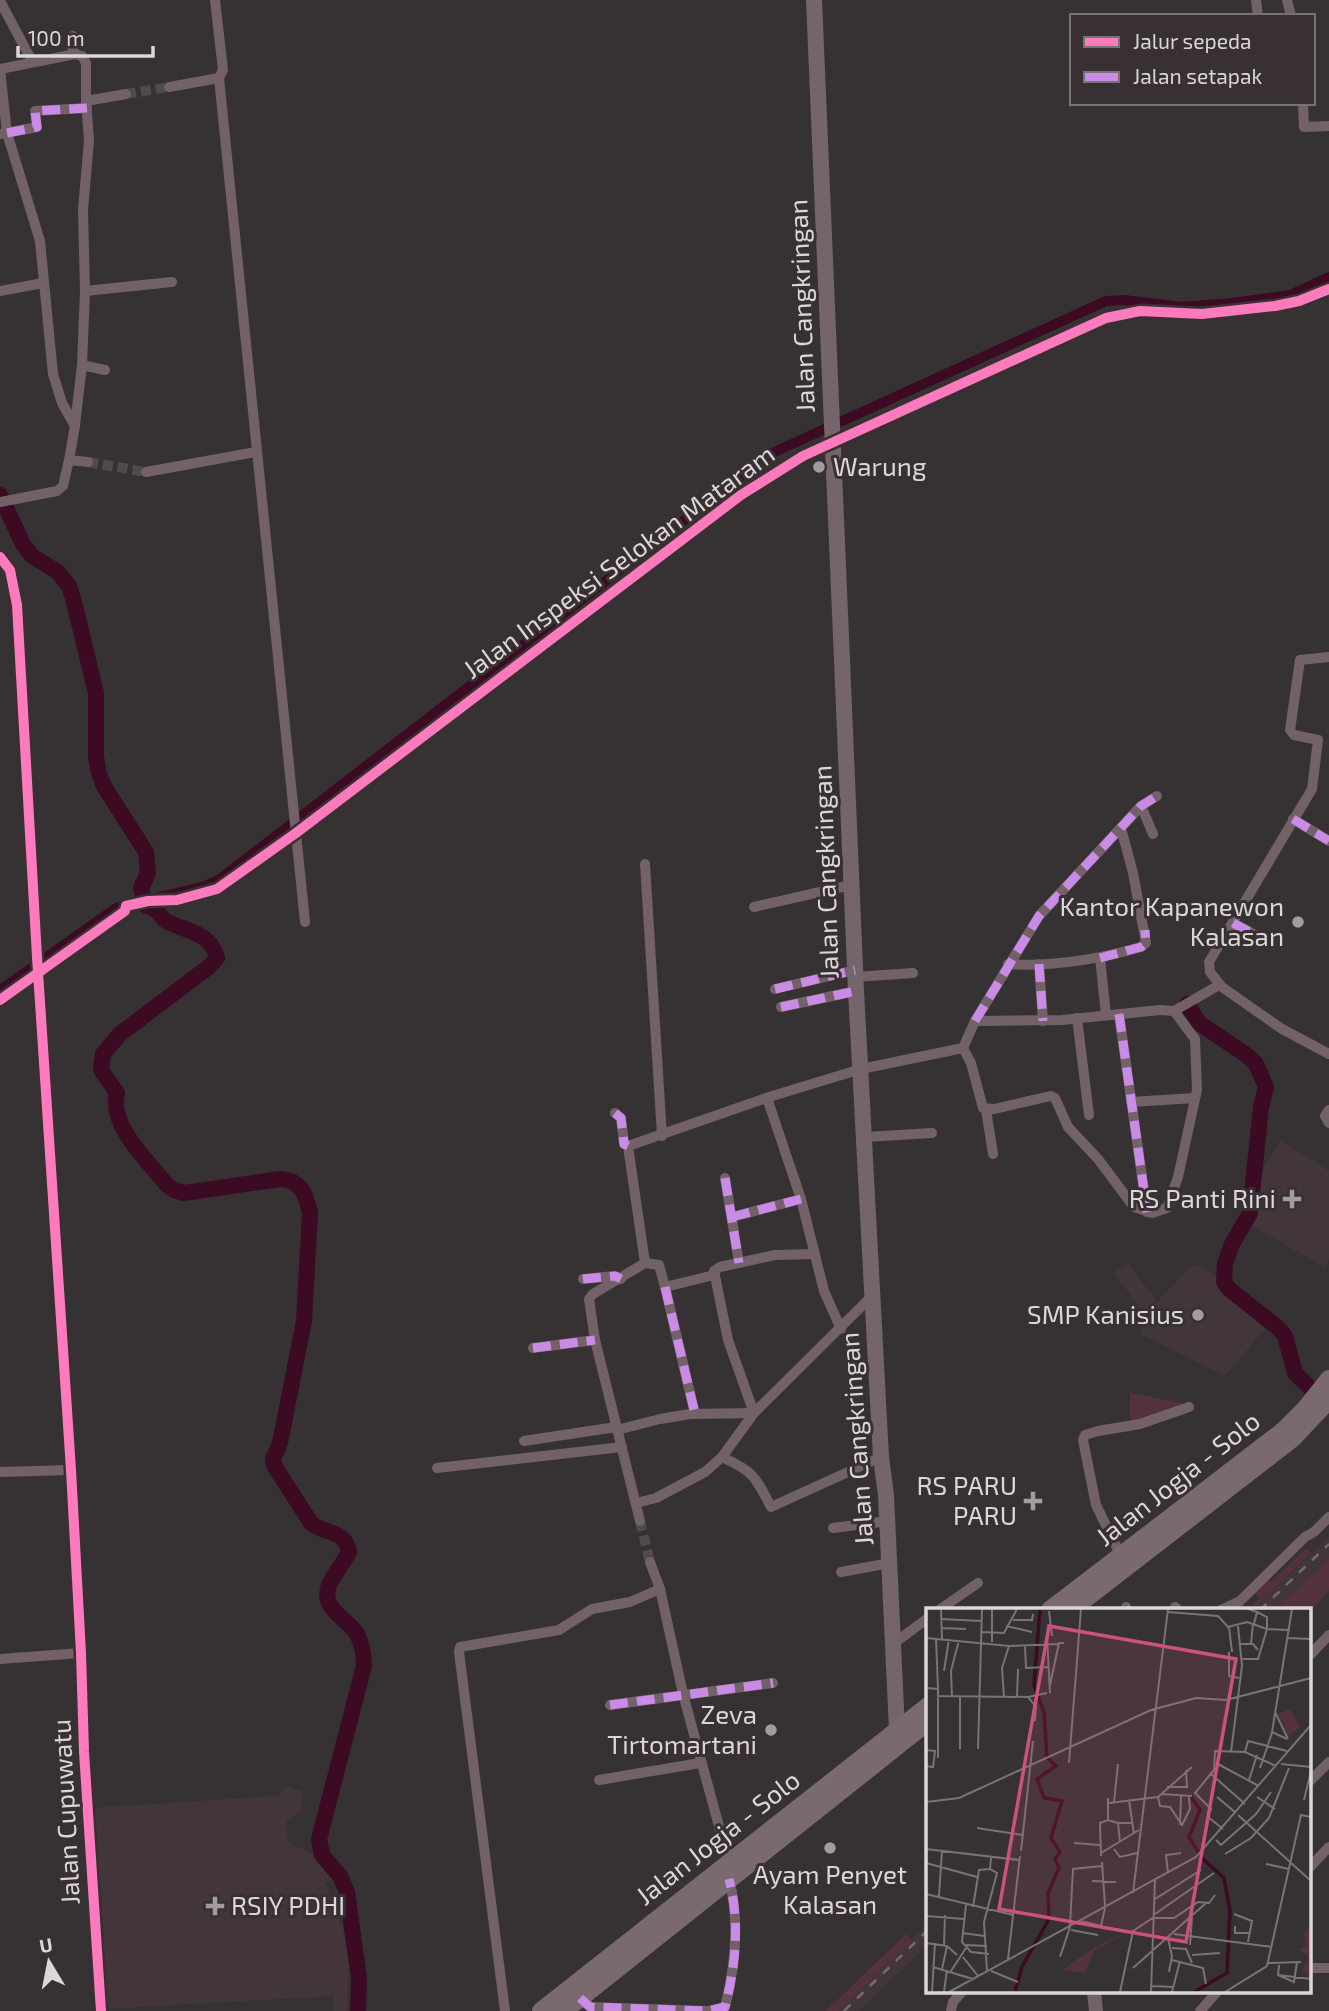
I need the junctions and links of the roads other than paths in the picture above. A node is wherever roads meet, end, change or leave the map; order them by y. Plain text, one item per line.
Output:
1 (215, 0) edge
2 (814, 0) edge
3 (0, 1) edge
4 (73, 36) dead end
5 (75, 54) junction
6 (32, 61) junction
7 (0, 69) edge
8 (219, 78) junction
9 (169, 87) tunnel mouth
10 (126, 94) tunnel mouth
11 (87, 104) junction
12 (1303, 105) edge
13 (1329, 126) edge
14 (4, 134) edge
15 (172, 282) dead end
16 (43, 284) junction
17 (1329, 289) edge
18 (0, 291) edge
19 (85, 291) junction
20 (82, 365) junction
21 (105, 370) dead end
22 (75, 426) junction
23 (833, 440) junction
24 (257, 452) junction
25 (69, 460) junction
26 (88, 462) tunnel mouth
27 (146, 472) tunnel mouth
28 (0, 502) edge
29 (0, 557) edge
30 (1329, 657) edge
31 (21, 674) tunnel mouth
32 (1324, 740) edge
33 (1157, 796) dead end
34 (1141, 806) junction
35 (28, 809) tunnel mouth
36 (1293, 819) junction
37 (1121, 828) junction
38 (295, 829) junction
39 (1153, 834) dead end
40 (1329, 841) edge
41 (645, 864) dead end
42 (851, 885) junction
43 (754, 907) dead end
44 (305, 922) dead end
45 (1233, 923) junction
46 (1270, 943) dead end
47 (1100, 958) junction
48 (1008, 964) junction
49 (1039, 964) junction
50 (38, 966) junction
51 (913, 973) dead end
52 (855, 979) junction
53 (1219, 985) junction
54 (775, 989) dead end
55 (0, 1000) edge
56 (781, 1007) dead end
57 (1174, 1012) junction
58 (1119, 1014) junction
59 (1106, 1015) junction
60 (1077, 1018) junction
61 (975, 1021) junction
62 (1043, 1021) junction
63 (963, 1048) junction
64 (1329, 1054) edge
65 (862, 1069) junction
66 (767, 1098) junction
67 (1195, 1098) junction
68 (1131, 1102) junction
69 (986, 1110) junction
70 (1329, 1110) edge
71 (615, 1113) dead end
72 (1089, 1115) dead end
73 (1329, 1123) edge
74 (932, 1133) dead end
75 (662, 1136) junction
76 (865, 1137) junction
77 (628, 1146) junction
78 (993, 1154) dead end
79 (725, 1178) dead end
80 (801, 1199) junction
81 (1147, 1212) junction
82 (732, 1217) junction
83 (815, 1254) junction
84 (645, 1263) junction
85 (739, 1263) junction
86 (714, 1275) junction
87 (583, 1279) dead end
88 (621, 1279) junction
89 (665, 1287) junction
90 (872, 1296) junction
91 (841, 1329) junction
92 (595, 1340) junction
93 (533, 1348) dead end
94 (1329, 1379) edge
95 (1329, 1400) edge
96 (1189, 1407) dead end
97 (1312, 1410) junction
98 (754, 1413) junction
99 (695, 1414) junction
100 (617, 1429) junction
101 (524, 1441) dead end
102 (622, 1447) junction
103 (722, 1457) junction
104 (881, 1457) junction
105 (437, 1468) dead end
106 (71, 1470) junction
107 (0, 1472) edge
108 (636, 1503) junction
109 (1329, 1517) edge
110 (640, 1521) tunnel mouth
111 (888, 1521) junction
112 (1304, 1524) dead end
113 (833, 1528) dead end
114 (1305, 1537) junction
115 (1121, 1556) junction
116 (650, 1562) tunnel mouth
117 (890, 1563) junction
118 (841, 1572) dead end
119 (77, 1583) tunnel mouth
120 (978, 1583) dead end
121 (660, 1589) junction
122 (942, 1608) edge
123 (1053, 1608) edge
124 (1074, 1608) edge
125 (1225, 1608) edge
126 (79, 1619) tunnel mouth
127 (926, 1619) edge
128 (1329, 1635) edge
129 (893, 1644) junction
130 (81, 1653) junction
131 (1312, 1653) edge
132 (0, 1659) edge
133 (773, 1683) dead end
134 (682, 1694) junction
135 (610, 1705) dead end
136 (926, 1708) edge
137 (926, 1722) edge
138 (901, 1735) junction
139 (1329, 1762) edge
140 (700, 1763) junction
141 (1312, 1779) edge
142 (599, 1780) dead end
143 (1329, 1847) edge
144 (1312, 1865) edge
145 (729, 1871) junction
146 (960, 1994) edge
147 (1215, 1994) edge
148 (580, 1998) junction
149 (1201, 2010) edge
150 (101, 2011) edge
151 (505, 2011) edge
152 (541, 2011) edge
153 (564, 2011) edge
154 (951, 2011) edge

1 - 8 street
2 - 23 main road, Jalan Cangkringan
3 - 6 street
4 - 5 street
5 - 6 street
5 - 11 street
6 - 7 street
7 - 14 street
8 - 9 street
8 - 24 street
10 - 11 street
11 - 14 street
11 - 19 street
12 - 13 street
14 - 16 street
15 - 19 street
16 - 18 street
16 - 22 street
17 - 23 street, Jalan Inspeksi Selokan Mataram
19 - 20 street
20 - 21 street
20 - 22 street
22 - 25 street
23 - 38 street, Jalan Inspeksi Selokan Mataram
23 - 42 main road, Jalan Cangkringan
24 - 27 street
24 - 38 street
25 - 26 street
25 - 28 street
29 - 31 street
30 - 32 street
32 - 36 street
33 - 34 street
34 - 37 street
34 - 39 street
35 - 50 street
36 - 40 street
36 - 45 street
37 - 47 street
37 - 48 street
38 - 44 street
38 - 50 street, Jalan Inspeksi Selokan Mataram
41 - 75 street
42 - 43 street
42 - 52 main road, Jalan Cangkringan
45 - 46 street
45 - 53 street
47 - 49 street
47 - 59 street
48 - 49 street
48 - 61 street
49 - 62 street
50 - 55 street, Jalan Inspeksi Selokan Mataram
50 - 106 street
51 - 52 street
52 - 54 street
52 - 56 street
52 - 65 main road, Jalan Cangkringan
53 - 57 street
53 - 64 street
57 - 58 street
57 - 67 street
58 - 59 street
58 - 68 street
59 - 60 street
60 - 62 street
60 - 72 street
61 - 62 street
61 - 63 street
63 - 65 street
63 - 69 street
65 - 66 street
65 - 76 main road, Jalan Cangkringan
66 - 75 street
66 - 80 street
67 - 68 street
67 - 81 street
68 - 81 street
69 - 78 street
69 - 81 street
70 - 73 street
71 - 77 street
74 - 76 street
75 - 77 street
76 - 90 main road, Jalan Cangkringan
77 - 84 street
79 - 82 street
80 - 82 street
80 - 83 street
82 - 85 street
83 - 85 street
83 - 91 street
84 - 88 street
84 - 89 street
85 - 86 street
86 - 89 street
86 - 98 street
87 - 88 street
88 - 92 street
89 - 99 street
90 - 91 street
90 - 104 main road, Jalan Cangkringan
91 - 98 street
92 - 93 street
92 - 100 street
94 - 97 highway, Jalan Jogja - Solo
95 - 97 highway, Jalan Jogja - Solo
96 - 115 street
97 - 115 highway, Jalan Jogja - Solo
97 - 124 highway, Jalan Jogja - Solo
98 - 99 street
98 - 103 street
99 - 100 street
100 - 101 street
100 - 102 street
102 - 105 street
102 - 108 street
103 - 104 street
103 - 108 street
104 - 111 main road, Jalan Cangkringan
106 - 107 street
106 - 119 street
108 - 110 street
109 - 114 street
111 - 113 street
111 - 117 main road, Jalan Cangkringan
112 - 114 street
114 - 125 street
115 - 123 highway, Jalan Jogja - Solo
116 - 121 street
117 - 118 street
117 - 129 main road, Jalan Cangkringan
120 - 122 street
121 - 134 street
121 - 151 street
126 - 130 street, Jalan Cupuwatu
127 - 129 street
128 - 131 street
129 - 138 main road, Jalan Cangkringan
130 - 132 street
130 - 150 street, Jalan Cupuwatu
133 - 134 street
134 - 135 street
134 - 140 street
136 - 138 highway, Jalan Jogja - Solo
137 - 138 highway, Jalan Jogja - Solo
138 - 145 highway, Jalan Jogja - Solo
139 - 141 street
140 - 142 street
140 - 145 street
143 - 144 street
145 - 148 highway, Jalan Jogja - Solo
145 - 148 street
145 - 152 highway, Jalan Jogja - Solo
146 - 154 street
147 - 149 street
148 - 153 highway, Jalan Jogja - Solo

